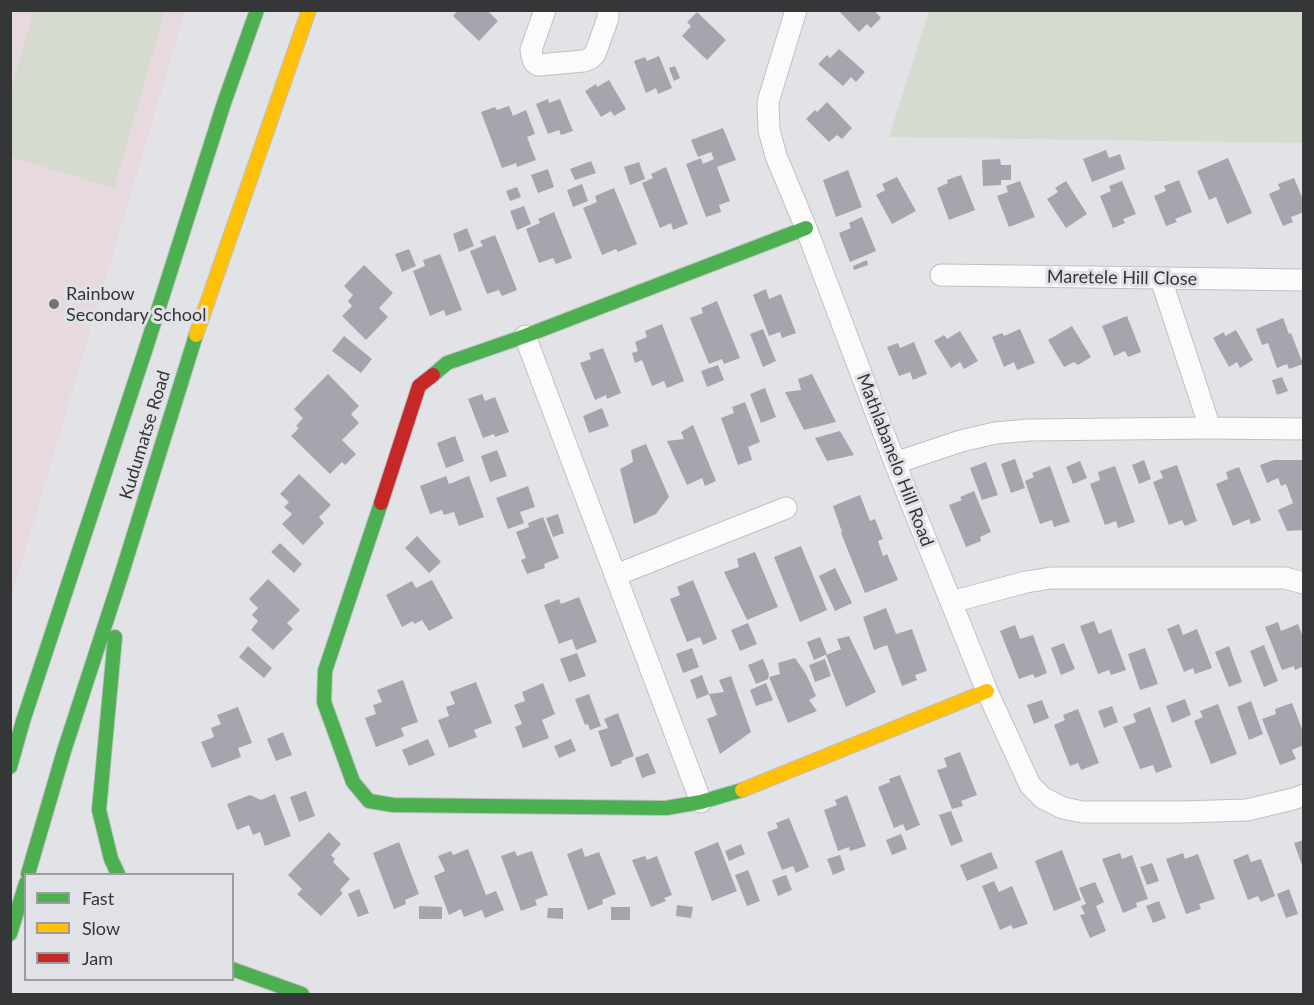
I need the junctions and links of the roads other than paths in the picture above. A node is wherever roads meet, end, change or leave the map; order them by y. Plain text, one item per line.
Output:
1 (256, 10) edge
2 (309, 10) edge
3 (545, 10) edge
4 (608, 10) edge
5 (796, 10) edge
6 (806, 228) junction
7 (941, 275) dead end
8 (1161, 279) junction
9 (1304, 280) edge
10 (525, 336) junction
11 (1210, 428) junction
12 (1304, 429) edge
13 (895, 463) junction
14 (786, 508) dead end
15 (615, 575) junction
16 (121, 576) junction
17 (1304, 583) edge
18 (951, 602) junction
19 (987, 691) junction
20 (23, 721) junction
21 (10, 744) edge
22 (10, 767) edge
23 (1304, 795) edge
24 (701, 802) junction
25 (28, 873) edge
26 (118, 873) edge
27 (24, 888) edge
28 (10, 934) edge
29 (234, 970) edge
30 (302, 994) edge

1 - 20 main road, Kudumatse Road
2 - 16 main road, Kudumatse Road
3 - 4 street
5 - 6 street, Mathlabanelo Hill Road
6 - 10 main road
6 - 13 street, Mathlabanelo Hill Road
7 - 8 street, Maretele Hill Close
8 - 9 street, Maretele Hill Close
8 - 11 street
10 - 15 street
10 - 24 main road
11 - 12 street
11 - 13 street
13 - 18 street, Mathlabanelo Hill Road
14 - 15 street
15 - 24 street
16 - 25 main road, Kudumatse Road
16 - 26 main road
17 - 18 street
18 - 19 street, Mathlabanelo Hill Road
19 - 23 street, Mathlabanelo Hill Road
19 - 24 main road
20 - 21 main road
20 - 22 main road, Kudumatse Road
27 - 28 main road
29 - 30 main road

